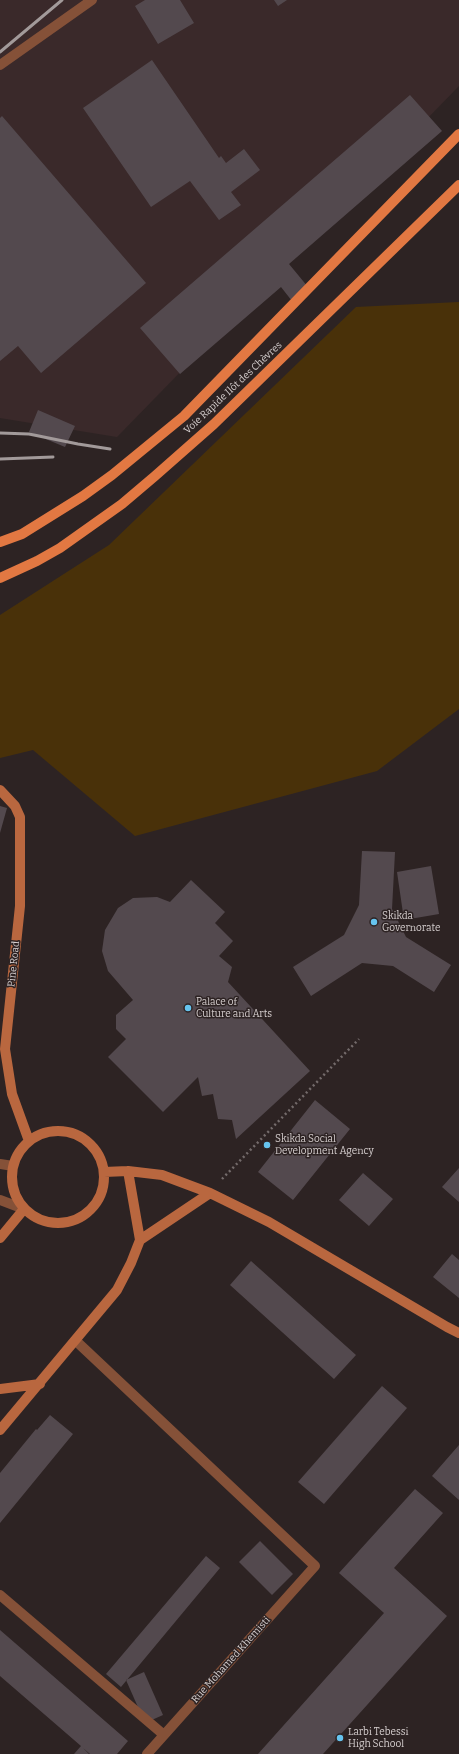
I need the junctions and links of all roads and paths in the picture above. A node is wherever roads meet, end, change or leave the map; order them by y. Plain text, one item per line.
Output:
1 (92, 0) edge
2 (0, 65) edge
3 (459, 134) edge
4 (459, 185) edge
5 (0, 542) edge
6 (0, 578) edge
7 (0, 790) edge
8 (359, 1039) dead end
9 (29, 1140) junction
10 (0, 1164) edge
11 (13, 1166) junction
12 (128, 1171) junction
13 (104, 1172) junction
14 (227, 1173) dead end
15 (210, 1193) junction
16 (0, 1200) edge
17 (24, 1209) junction
18 (0, 1238) edge
19 (140, 1240) junction
20 (459, 1332) edge
21 (76, 1341) junction
22 (40, 1384) junction
23 (0, 1389) edge
24 (0, 1430) edge
25 (0, 1595) edge
26 (164, 1735) junction
27 (147, 1754) edge

1 - 2 street
3 - 5 main road, Voie Rapide Ilôt des Chèvres
4 - 6 main road, Voie Rapide Ilôt des Chèvres
7 - 9 main road, Pine Road
8 - 14 path
9 - 11 main road
9 - 13 main road
10 - 11 street
11 - 17 main road
12 - 13 main road
12 - 15 main road
12 - 19 main road
13 - 17 main road
15 - 19 main road
15 - 20 main road
16 - 17 street
17 - 18 main road
19 - 21 main road
21 - 22 main road
21 - 26 street, Rue Mohamed Khemisti
22 - 23 main road
22 - 24 main road
25 - 26 street
26 - 27 street, Rue Mohamed Khemisti

